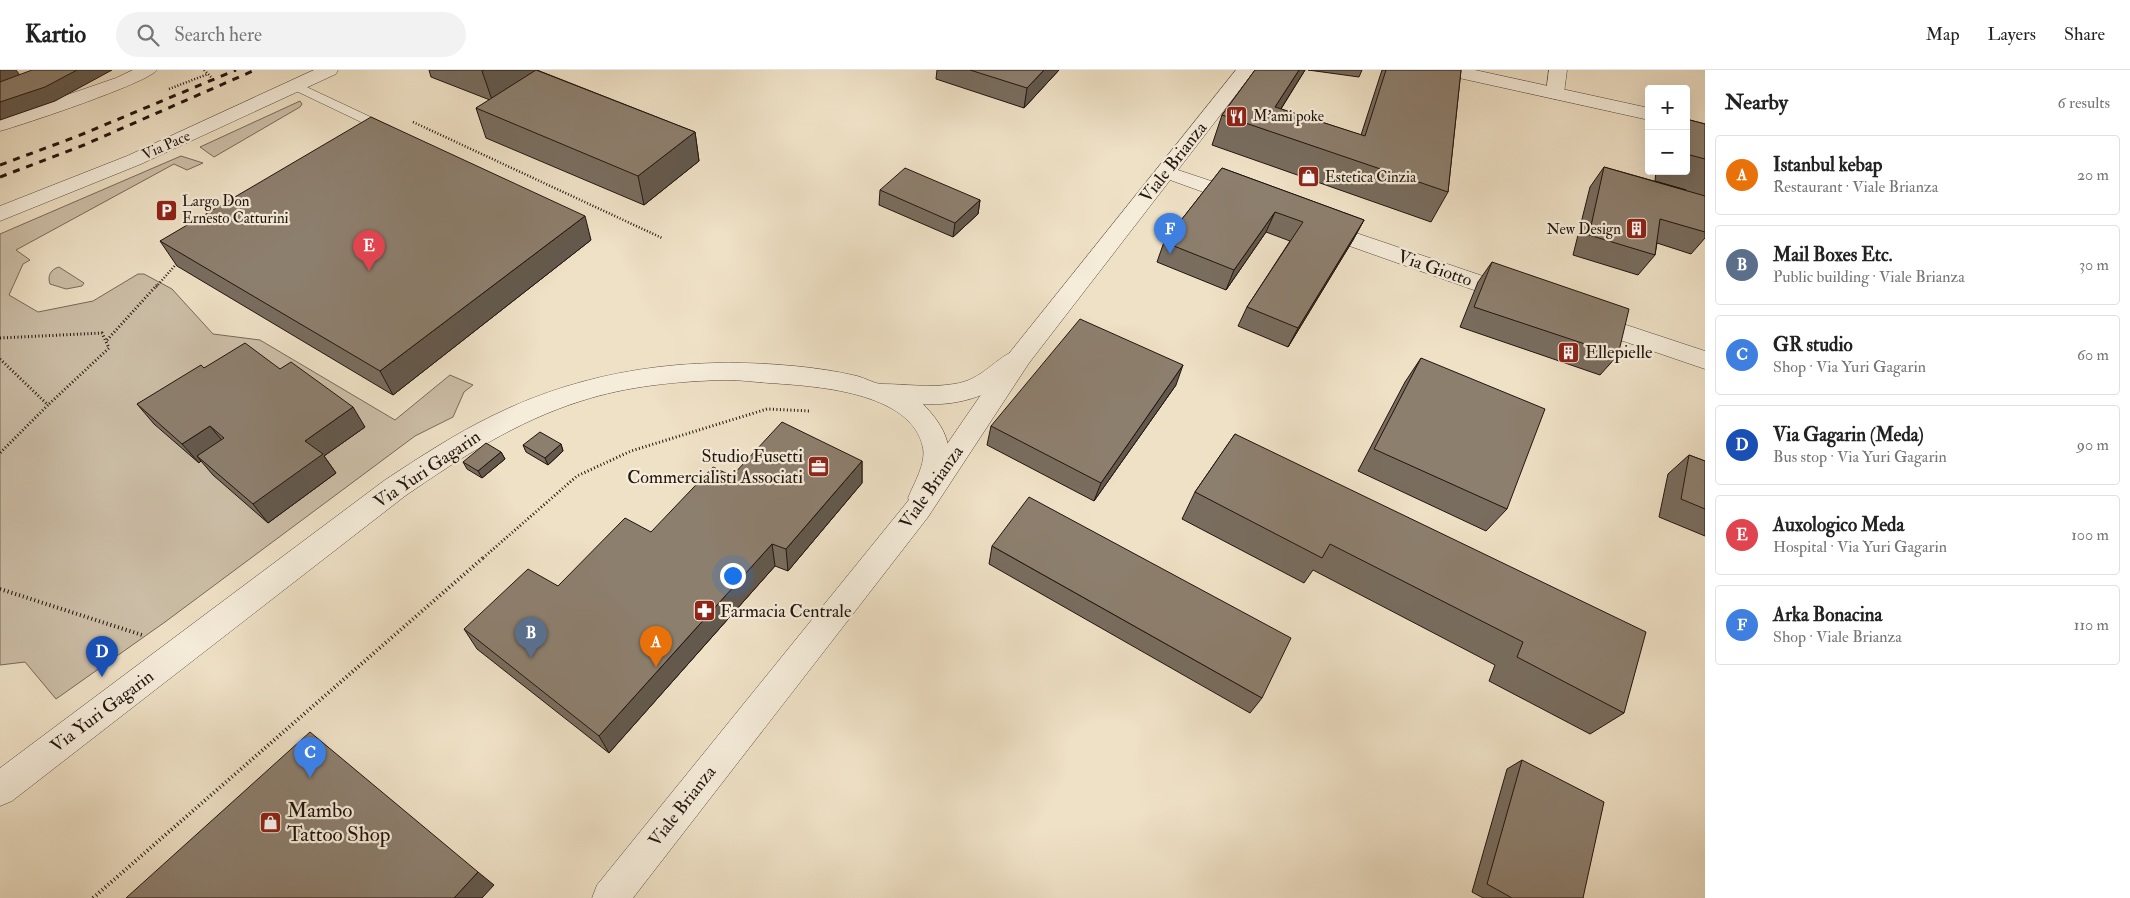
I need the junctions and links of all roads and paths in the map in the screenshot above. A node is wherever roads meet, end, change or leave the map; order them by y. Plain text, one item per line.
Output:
1 (148, 70) edge
2 (161, 70) edge
3 (204, 70) edge
4 (329, 70) edge
5 (1246, 70) edge
6 (1450, 70) edge
7 (1558, 70) edge
8 (211, 77) dead end
9 (123, 82) junction
10 (296, 86) junction
11 (1555, 93) junction
12 (1645, 113) edge
13 (406, 119) dead end
14 (0, 125) edge
15 (394, 133) edge
16 (1166, 172) junction
17 (1261, 206) edge
18 (0, 214) edge
19 (1298, 219) edge
20 (662, 238) dead end
21 (185, 256) edge
22 (1532, 301) edge
23 (1567, 313) edge
24 (0, 338) edge
25 (107, 340) junction
26 (1020, 357) junction
27 (0, 359) edge
28 (1705, 360) edge
29 (873, 390) junction
30 (48, 405) junction
31 (819, 412) dead end
32 (0, 454) edge
33 (918, 509) junction
34 (0, 589) edge
35 (162, 665) junction
36 (0, 789) edge
37 (93, 898) edge
38 (610, 898) edge

1 - 9 street
2 - 9 street
3 - 8 path
4 - 10 street, Via Pace
5 - 16 street, Viale Brianza
6 - 11 street
7 - 11 street
9 - 14 street
10 - 15 lane
10 - 18 street, Via Pace
11 - 12 street
13 - 20 path
16 - 17 street
16 - 26 street, Viale Brianza
19 - 22 street, Via Giotto
21 - 25 path
23 - 28 street
24 - 25 path
25 - 30 path
26 - 29 street
26 - 33 street, Viale Brianza
27 - 30 path
29 - 33 street, Via Yuri Gagarin
29 - 35 street, Via Yuri Gagarin
30 - 32 path
31 - 37 path
33 - 38 street, Viale Brianza
34 - 35 path
35 - 36 street, Via Yuri Gagarin

